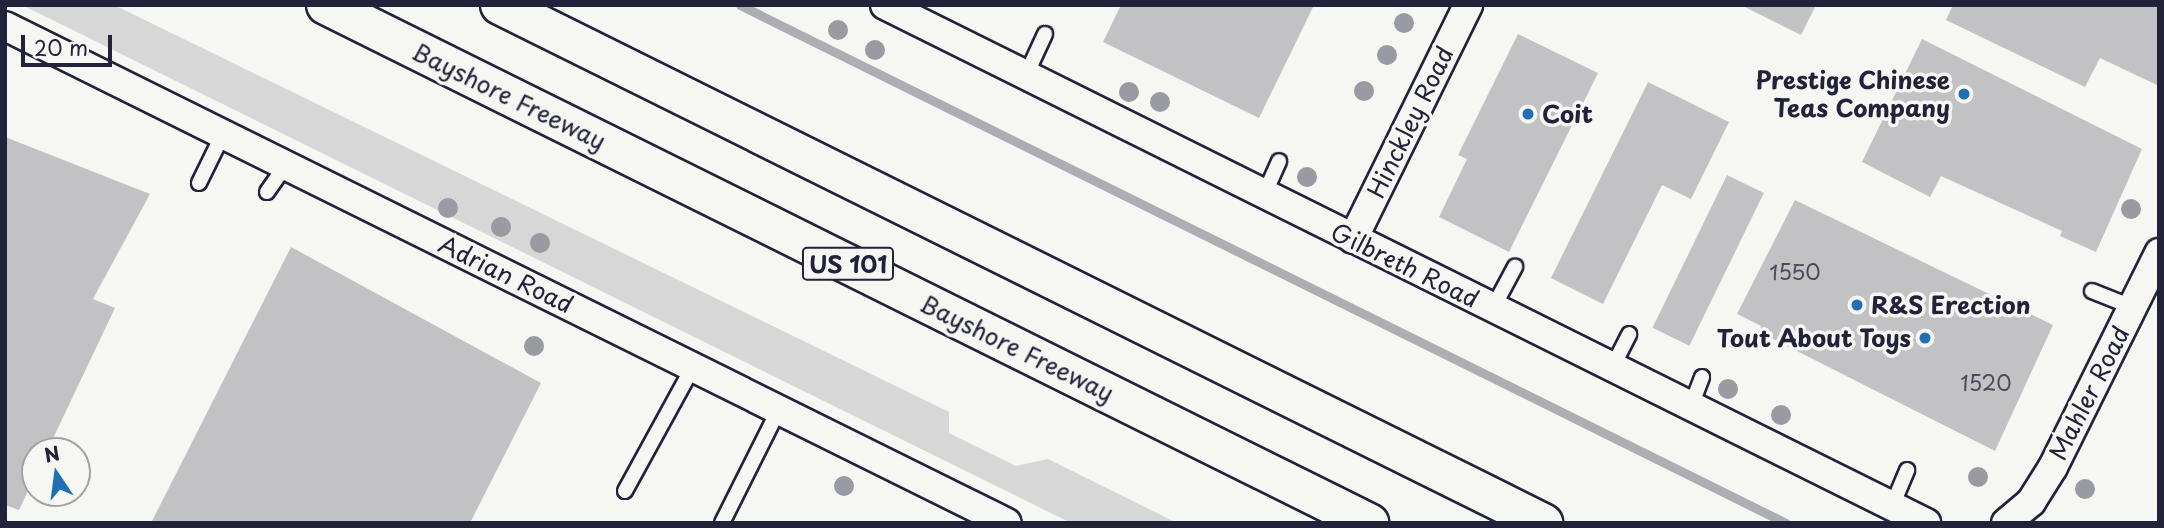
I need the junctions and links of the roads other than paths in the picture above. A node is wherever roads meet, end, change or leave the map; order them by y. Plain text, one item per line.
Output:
1 (326, 5) edge
2 (500, 5) edge
3 (885, 5) edge
4 (1468, 5) edge
5 (5, 26) edge
6 (1045, 34) dead end
7 (1027, 74) junction
8 (223, 134) junction
9 (1279, 161) dead end
10 (286, 165) junction
11 (199, 183) dead end
12 (267, 192) dead end
13 (1264, 195) junction
14 (1353, 239) junction
15 (2157, 259) edge
16 (1515, 267) dead end
17 (2092, 291) dead end
18 (2132, 307) junction
19 (1493, 308) junction
20 (1629, 334) dead end
21 (693, 367) junction
22 (1612, 368) junction
23 (1702, 377) dead end
24 (1691, 406) junction
25 (779, 409) junction
26 (1907, 470) dead end
27 (625, 491) dead end
28 (1892, 506) junction
29 (722, 523) edge
30 (1007, 523) edge
31 (1369, 523) edge
32 (1542, 523) edge
33 (1926, 523) edge
34 (2006, 523) edge

1 - 31 highway, Bayshore Freeway / US 101
2 - 32 highway
3 - 7 street, Gilbreth Road
4 - 14 street, Hinckley Road
5 - 8 street, Adrian Road
6 - 7 lane
7 - 13 street, Gilbreth Road
8 - 10 street, Adrian Road
8 - 11 lane
9 - 13 lane
10 - 12 lane
10 - 21 street, Adrian Road
13 - 14 street, Gilbreth Road
14 - 19 street, Gilbreth Road
15 - 18 street, Mahler Road
16 - 19 lane
17 - 18 lane
18 - 34 street, Mahler Road
19 - 22 street, Gilbreth Road
20 - 22 lane
21 - 25 street, Adrian Road
21 - 27 lane
22 - 24 street, Gilbreth Road
23 - 24 lane
24 - 28 street, Gilbreth Road
25 - 29 lane
25 - 30 street, Adrian Road
26 - 28 lane
28 - 33 street, Gilbreth Road

